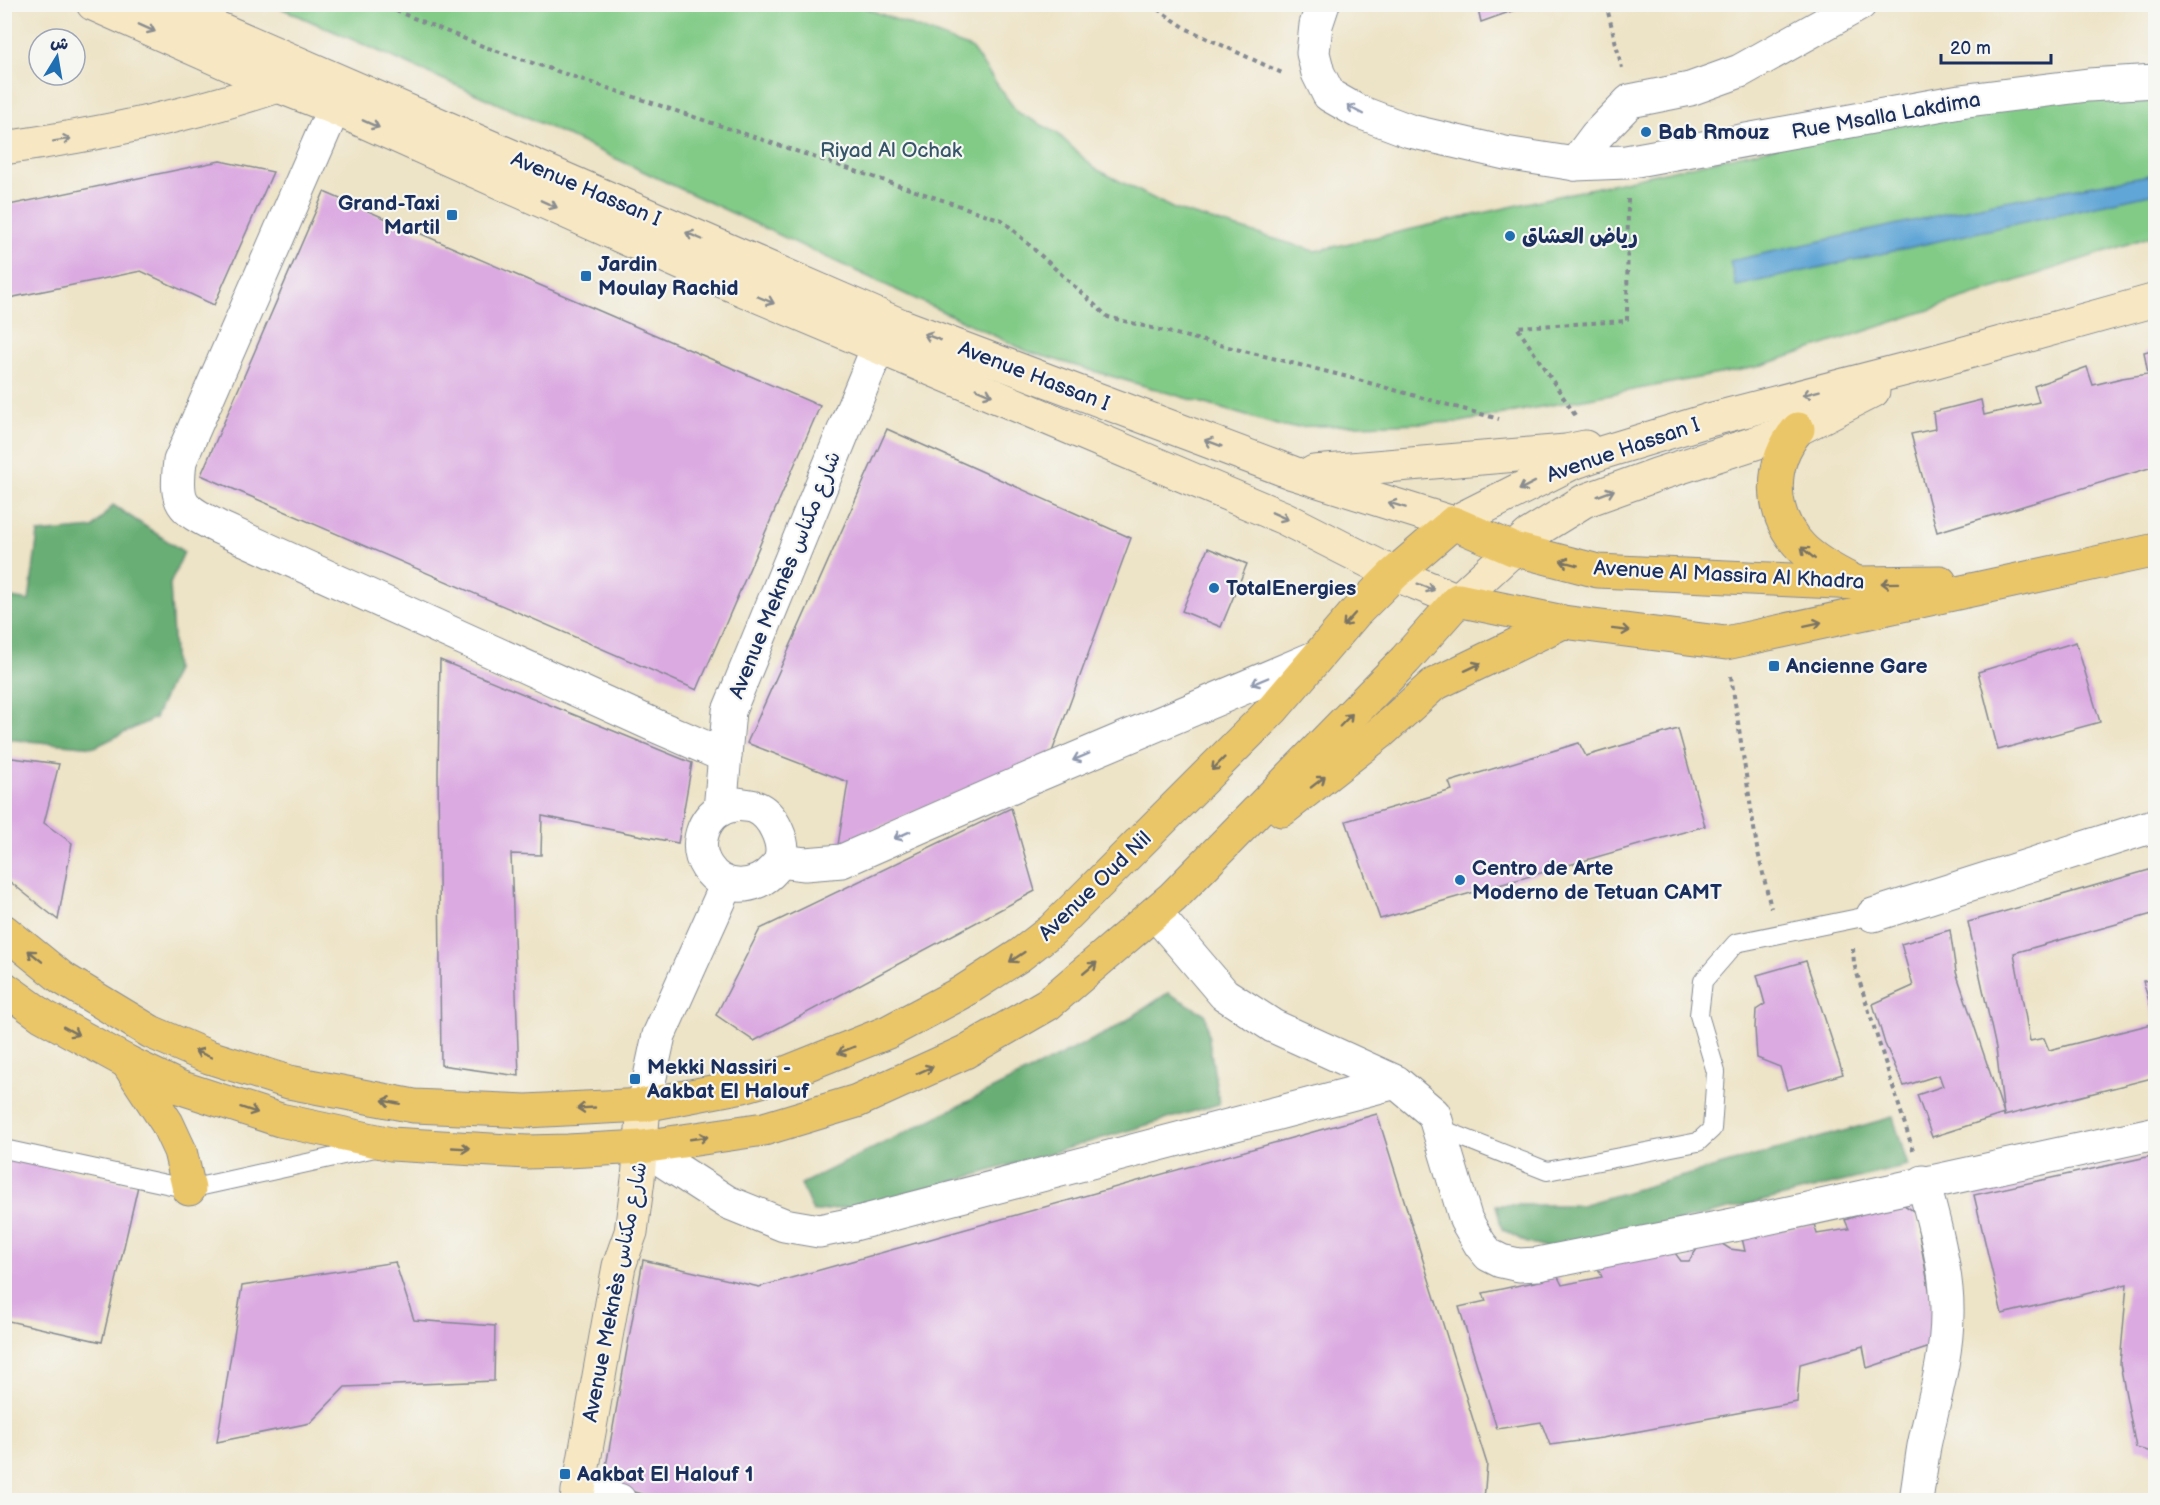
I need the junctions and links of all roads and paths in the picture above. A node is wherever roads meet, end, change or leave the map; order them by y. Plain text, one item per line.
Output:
1 (93, 4) edge
2 (162, 4) edge
3 (379, 4) edge
4 (1150, 4) edge
5 (1323, 4) edge
6 (1606, 4) edge
7 (1860, 4) edge
8 (1612, 28) dead end
9 (2156, 81) edge
10 (278, 86) junction
11 (1329, 95) junction
12 (334, 108) junction
13 (4, 148) edge
14 (1575, 164) junction
15 (1619, 192) dead end
16 (2156, 300) edge
17 (878, 347) junction
18 (1929, 363) junction
19 (1504, 420) dead end
20 (1710, 420) junction
21 (1798, 429) junction
22 (1595, 445) junction
23 (1293, 473) junction
24 (1453, 523) junction
25 (1513, 549) junction
26 (2156, 550) edge
27 (1394, 574) junction
28 (2012, 581) junction
29 (1857, 583) junction
30 (1458, 600) junction
31 (1563, 622) junction
32 (1726, 643) junction
33 (1314, 658) junction
34 (725, 756) junction
35 (720, 810) junction
36 (2156, 825) edge
37 (780, 861) junction
38 (727, 884) junction
39 (1164, 905) junction
40 (1873, 915) junction
41 (4, 931) edge
42 (1777, 934) junction
43 (4, 988) edge
44 (127, 1062) junction
45 (1396, 1082) junction
46 (644, 1105) junction
47 (1439, 1128) junction
48 (2156, 1133) edge
49 (391, 1144) junction
50 (642, 1147) junction
51 (4, 1149) edge
52 (1923, 1182) junction
53 (189, 1189) junction
54 (577, 1496) edge
55 (619, 1500) edge
56 (1916, 1500) edge

1 -> 10 main road, Avenue Hassan I
23 -> 2 main road, Avenue Hassan I
3 - 19 path
4 - 11 path
5 - 11 street
6 - 8 path
7 - 14 street
9 - 14 street, Rue Msalla Lakdima
10 - 12 main road, Avenue Hassan I
13 -> 10 main road
14 -> 11 street, Rue Msalla Lakdima
12 -> 17 main road, Avenue Hassan I
12 - 34 street
15 - 22 path
16 - 18 main road, Avenue Hassan I
17 -> 27 main road, Avenue Hassan I
17 - 34 street, Avenue Meknès شارع مكناس
18 -> 20 main road, Avenue Hassan I
18 - 21 main road, Avenue Hassan I
20 - 22 main road
20 -> 24 main road, Avenue Hassan I
25 -> 21 main road, Avenue Hassan I
29 -> 21 main road
22 - 23 main road
24 -> 23 main road, Avenue Hassan I
24 - 25 main road, Avenue Al Massira Al Khadra
24 - 27 main road, Avenue Oud Nil
29 -> 25 main road, Avenue Al Massira Al Khadra
25 - 30 main road, Avenue Hassan I
26 - 28 main road, Avenue Al Massira Al Khadra
27 -> 30 main road, Avenue Hassan I
27 -> 33 main road, Avenue Oud Nil
28 -> 29 main road, Avenue Al Massira Al Khadra
32 -> 28 main road, Avenue Al Massira Al Khadra
30 - 31 main road, Avenue Al Massira Al Khadra
39 -> 30 main road
31 -> 32 main road, Avenue Al Massira Al Khadra
39 -> 31 main road
32 - 42 path
33 -> 37 street
33 -> 46 main road, Avenue Oud Nil
34 - 35 street, Avenue Meknès شارع مكناس
35 - 37 street
35 - 38 street
36 - 40 street
37 - 38 street
38 - 46 street, Avenue Meknès شارع مكناس
39 - 45 street
50 -> 39 main road
40 - 42 lane
40 - 52 path
46 -> 41 main road, Avenue Oud Nil
42 - 47 lane
43 -> 44 main road
44 -> 49 main road
44 - 53 main road
45 - 47 street
45 - 50 street
46 - 50 main road, Avenue Meknès شارع مكناس
47 - 52 street
48 - 52 street
49 -> 50 main road
49 - 53 lane
50 - 54 main road, Avenue Meknès شارع مكناس
51 - 53 lane
52 - 56 street
54 - 55 street

